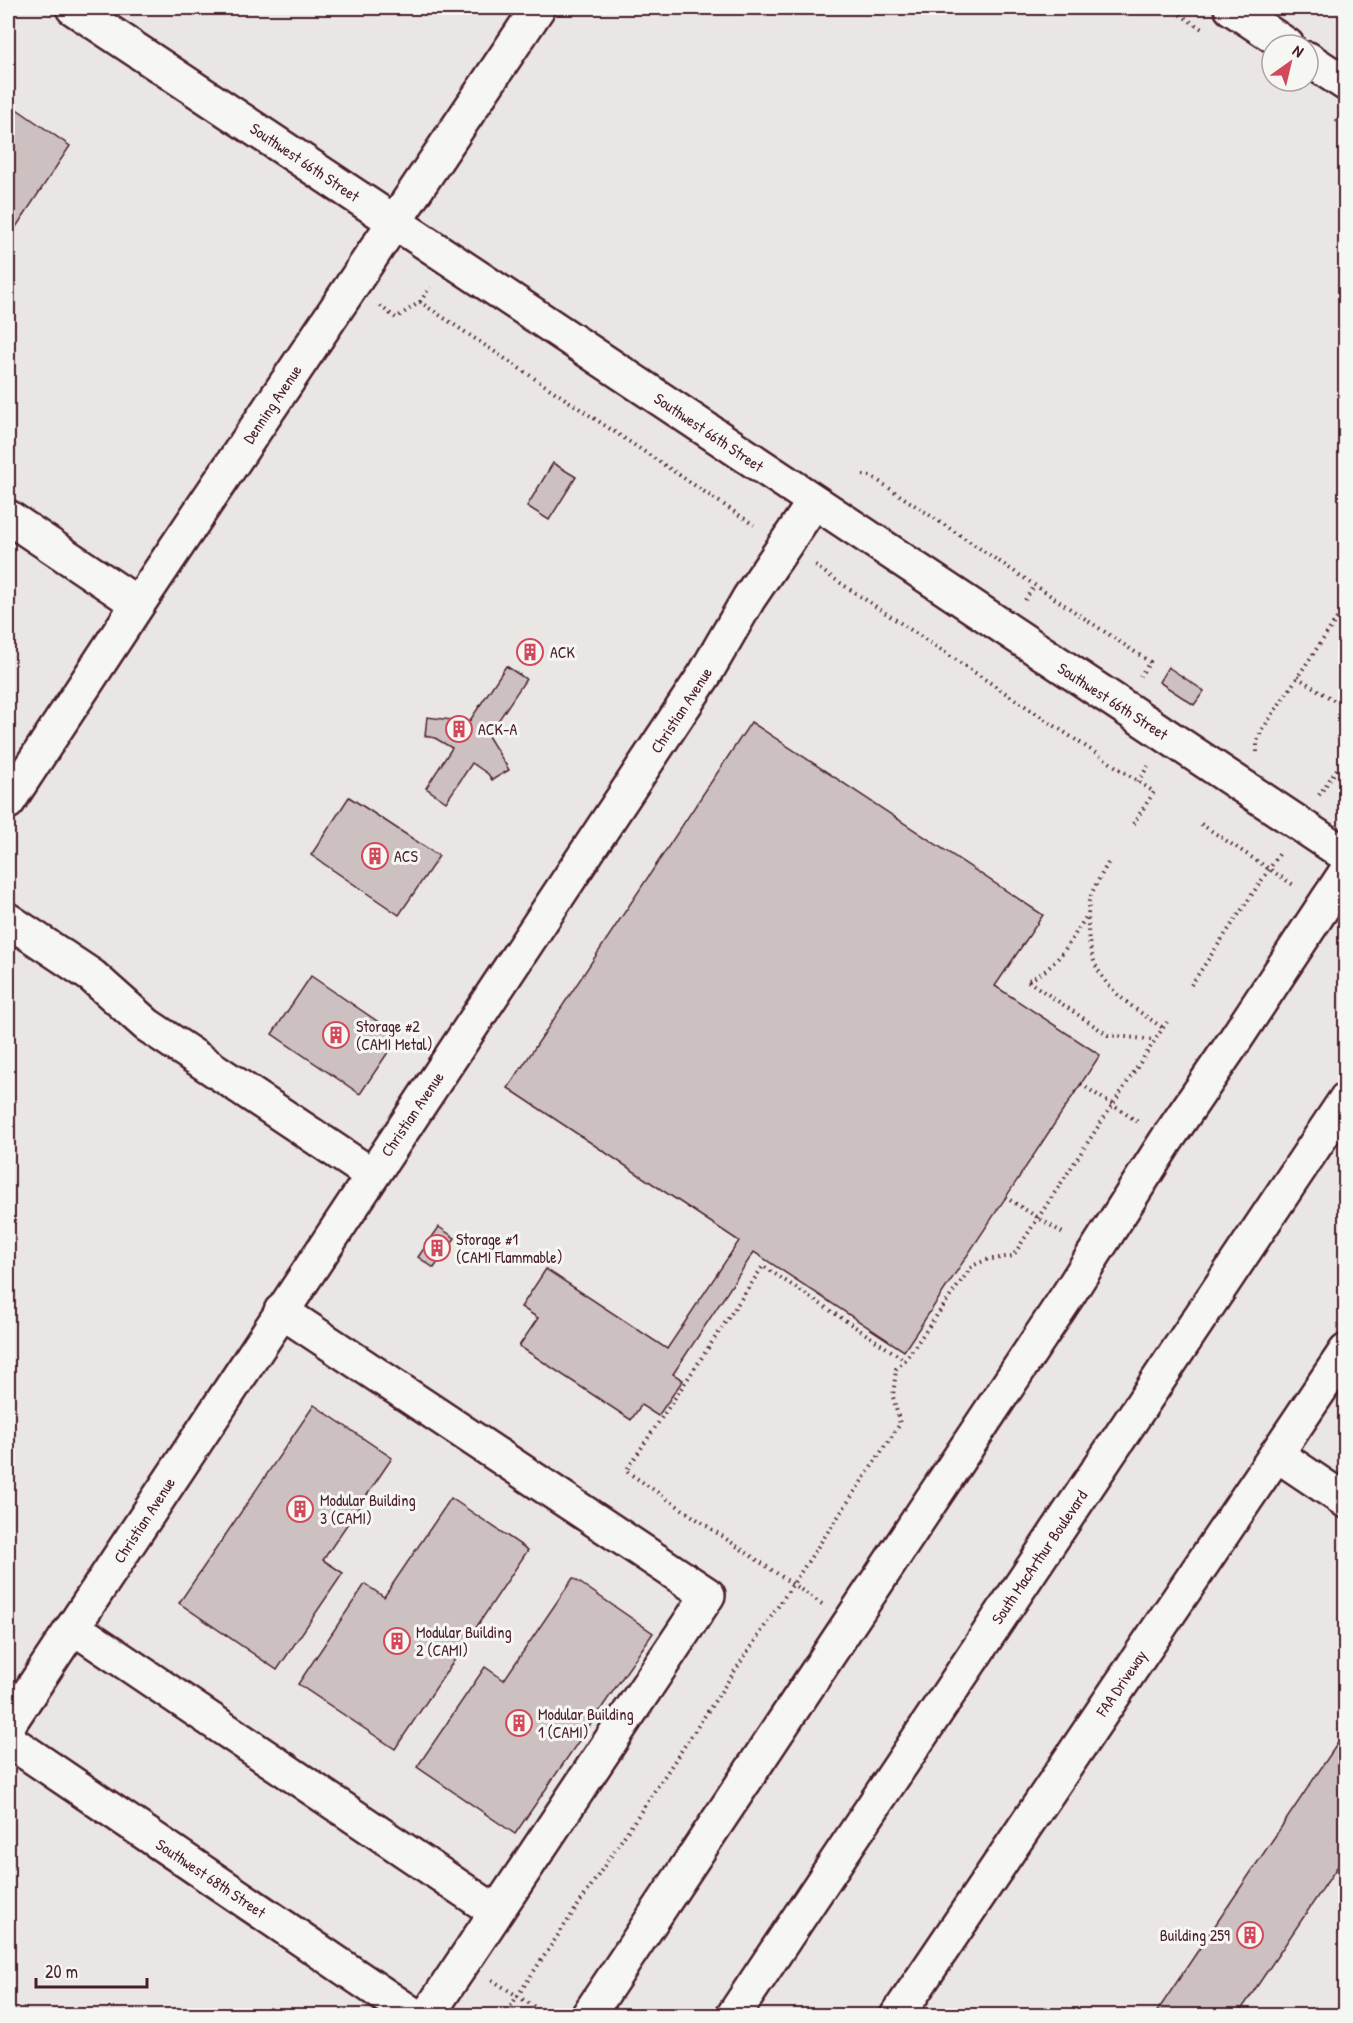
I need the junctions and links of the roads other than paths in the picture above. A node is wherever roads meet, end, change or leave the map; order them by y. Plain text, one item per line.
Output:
1 (73, 8) edge
2 (538, 8) edge
3 (1231, 8) edge
4 (1269, 33) edge
5 (1320, 67) edge
6 (1346, 84) edge
7 (394, 221) junction
8 (814, 502) junction
9 (8, 517) edge
10 (138, 604) junction
11 (8, 802) edge
12 (1346, 855) edge
13 (1346, 872) edge
14 (8, 920) edge
15 (1346, 1099) edge
16 (372, 1174) junction
17 (281, 1311) junction
18 (1346, 1351) edge
19 (1276, 1454) junction
20 (1346, 1501) edge
21 (73, 1628) junction
22 (8, 1725) edge
23 (8, 1740) edge
24 (496, 1912) junction
25 (415, 2016) edge
26 (427, 2016) edge
27 (588, 2016) edge
28 (733, 2016) edge
29 (897, 2016) edge

1 - 7 street, Southwest 66th Street
2 - 7 street, Denning Avenue
3 - 4 street
5 - 6 street
7 - 8 street, Southwest 66th Street
7 - 10 street, Denning Avenue
8 - 12 street, Southwest 66th Street
8 - 16 street, Christian Avenue
9 - 10 street
10 - 11 street, Denning Avenue
13 - 27 street
14 - 16 street
15 - 28 street, South MacArthur Boulevard
16 - 17 street, Christian Avenue
17 - 21 street, Christian Avenue
17 - 24 street
18 - 19 street, FAA Driveway
19 - 20 street
19 - 29 street, FAA Driveway
21 - 22 street, Christian Avenue
21 - 24 street
23 - 25 street, Southwest 68th Street
24 - 26 street

